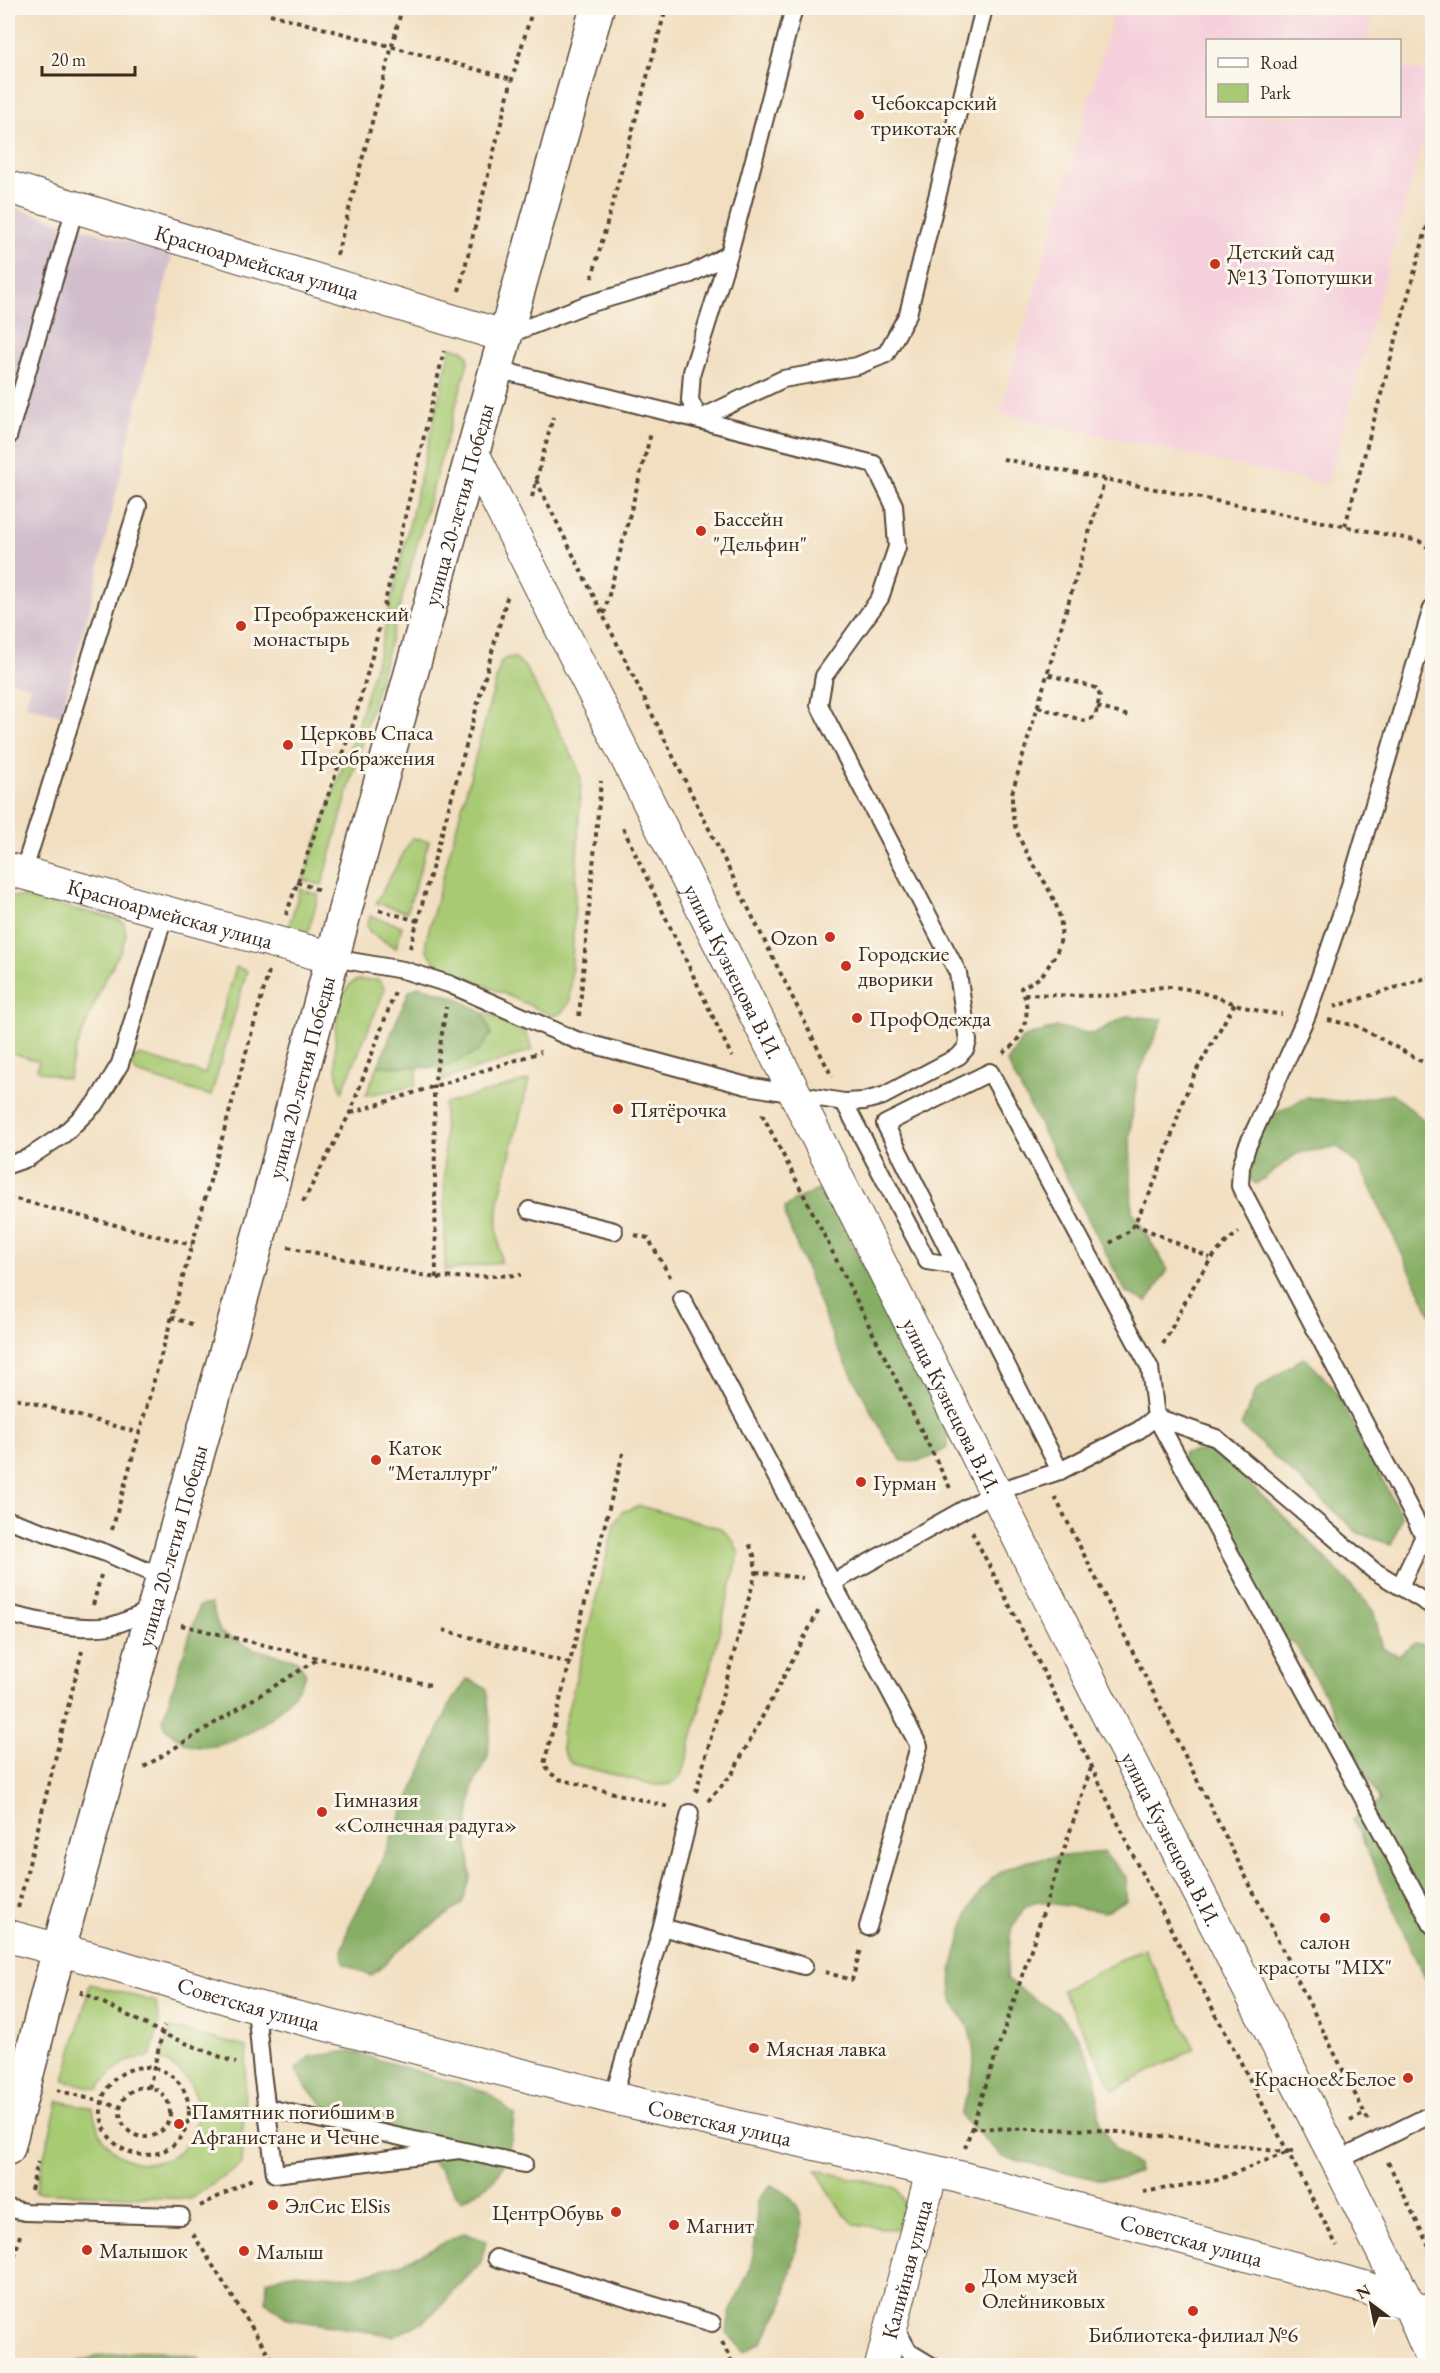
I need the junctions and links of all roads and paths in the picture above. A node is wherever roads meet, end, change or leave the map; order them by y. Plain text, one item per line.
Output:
1 (402, 8) edge
2 (533, 8) edge
3 (597, 8) edge
4 (666, 8) edge
5 (794, 8) edge
6 (984, 8) edge
7 (270, 14) dead end
8 (392, 45) junction
9 (512, 79) junction
10 (8, 187) edge
11 (75, 208) junction
12 (1432, 208) edge
13 (729, 254) junction
14 (329, 285) junction
15 (590, 288) dead end
16 (452, 321) junction
17 (504, 336) junction
18 (496, 369) junction
19 (658, 409) junction
20 (553, 417) dead end
21 (699, 419) junction
22 (8, 437) edge
23 (473, 453) junction
24 (1003, 459) dead end
25 (1105, 479) junction
26 (536, 480) junction
27 (530, 504) dead end
28 (138, 506) dead end
29 (1345, 526) junction
30 (1432, 550) edge
31 (513, 604) dead end
32 (1432, 608) edge
33 (603, 615) junction
34 (1047, 674) junction
35 (1097, 706) junction
36 (1038, 707) junction
37 (1129, 716) dead end
38 (596, 771) dead end
39 (601, 781) junction
40 (606, 792) dead end
41 (621, 823) dead end
42 (15, 871) edge
43 (297, 882) junction
44 (323, 891) dead end
45 (375, 909) dead end
46 (165, 912) junction
47 (417, 921) junction
48 (277, 944) junction
49 (333, 958) junction
50 (403, 970) junction
51 (1432, 976) edge
52 (449, 984) junction
53 (1024, 994) junction
54 (1235, 1003) junction
55 (1307, 1015) junction
56 (576, 1040) junction
57 (1011, 1048) dead end
58 (1432, 1064) edge
59 (434, 1086) junction
60 (747, 1086) junction
61 (795, 1094) junction
62 (844, 1102) junction
63 (350, 1113) junction
64 (8, 1165) edge
65 (8, 1197) edge
66 (301, 1207) dead end
67 (529, 1210) dead end
68 (1257, 1220) junction
69 (1134, 1224) junction
70 (1131, 1230) dead end
71 (614, 1231) dead end
72 (648, 1238) dead end
73 (192, 1245) junction
74 (294, 1248) dead end
75 (659, 1257) dead end
76 (1210, 1258) junction
77 (957, 1266) junction
78 (521, 1275) dead end
79 (436, 1278) junction
80 (682, 1299) dead end
81 (171, 1317) junction
82 (194, 1325) dead end
83 (1150, 1368) junction
84 (8, 1396) edge
85 (1156, 1417) junction
86 (140, 1433) junction
87 (623, 1453) dead end
88 (1052, 1474) junction
89 (995, 1492) junction
90 (961, 1511) junction
91 (8, 1520) edge
92 (748, 1541) dead end
93 (106, 1553) junction
94 (756, 1572) junction
95 (163, 1578) junction
96 (834, 1582) junction
97 (1400, 1586) junction
98 (1432, 1606) edge
99 (8, 1614) edge
100 (173, 1616) junction
101 (88, 1626) junction
102 (443, 1630) dead end
103 (177, 1636) dead end
104 (318, 1659) junction
105 (568, 1663) junction
106 (430, 1685) dead end
107 (144, 1758) dead end
108 (1092, 1767) junction
109 (690, 1813) junction
110 (1424, 1896) edge
111 (12, 1924) edge
112 (1432, 1925) edge
113 (662, 1927) junction
114 (868, 1928) dead end
115 (862, 1948) dead end
116 (59, 1950) junction
117 (804, 1966) dead end
118 (822, 1971) dead end
119 (82, 1992) dead end
120 (256, 2007) junction
121 (164, 2026) dead end
122 (163, 2034) junction
123 (154, 2068) junction
124 (262, 2072) junction
125 (148, 2088) junction
126 (57, 2090) dead end
127 (613, 2098) junction
128 (102, 2102) junction
129 (120, 2107) junction
130 (268, 2108) junction
131 (1432, 2114) edge
132 (971, 2128) junction
133 (1378, 2141) junction
134 (8, 2148) edge
135 (459, 2150) junction
136 (1289, 2153) junction
137 (1337, 2161) junction
138 (524, 2164) dead end
139 (275, 2174) junction
140 (946, 2174) junction
141 (1136, 2193) dead end
142 (8, 2208) edge
143 (182, 2216) junction
144 (1432, 2253) edge
145 (496, 2258) dead end
146 (1364, 2287) junction
147 (1421, 2310) edge
148 (892, 2322) junction
149 (712, 2323) dead end
150 (1432, 2359) edge
151 (276, 2366) edge
152 (881, 2366) edge
153 (932, 2366) edge

1 - 8 path
2 - 9 path
3 - 17 street, улица 20-летия Победы
4 - 15 path
5 - 13 lane
6 - 21 lane
7 - 8 path
8 - 9 path
8 - 14 path
9 - 16 path
10 - 11 street, Красноармейская улица
11 - 14 street, Красноармейская улица
11 - 22 lane
12 - 29 path
13 - 17 lane
13 - 21 lane
14 - 16 street, Красноармейская улица
16 - 17 street, Красноармейская улица
16 - 43 path
17 - 18 street, улица 20-летия Победы
18 - 19 lane
18 - 23 street, улица 20-летия Победы
19 - 21 lane
19 - 33 path
20 - 26 path
21 - 62 lane
23 - 49 street, улица 20-летия Победы
23 - 61 street, улица Кузнецова В.И.
24 - 25 path
25 - 29 path
25 - 34 path
26 - 27 path
26 - 33 path
28 - 42 lane
29 - 30 path
31 - 47 path
32 - 55 lane
33 - 62 path
34 - 35 path
34 - 36 path
35 - 36 path
35 - 37 path
36 - 53 path
38 - 39 path
39 - 40 path
39 - 56 path
41 - 60 path
42 - 46 street, Красноармейская улица
43 - 44 path
43 - 48 path
45 - 47 path
46 - 48 street, Красноармейская улица
46 - 64 lane
47 - 50 path
48 - 49 street, Красноармейская улица
48 - 73 path
49 - 50 lane
49 - 95 street, улица 20-летия Победы
50 - 52 lane
50 - 63 path
51 - 55 path
52 - 56 lane
52 - 59 path
53 - 54 path
53 - 57 path
54 - 55 path
54 - 69 path
55 - 58 path
55 - 68 lane
56 - 59 path
56 - 60 lane
59 - 63 path
59 - 79 path
60 - 61 lane
60 - 90 path
61 - 62 lane
61 - 89 street, улица Кузнецова В.И.
62 - 77 lane
63 - 66 path
65 - 73 path
67 - 71 lane
68 - 76 path
68 - 97 lane
69 - 70 path
69 - 76 path
72 - 75 path
73 - 81 path
74 - 79 path
76 - 83 path
77 - 83 lane
77 - 88 lane
78 - 79 path
80 - 96 lane
81 - 82 path
81 - 86 path
83 - 85 lane
84 - 86 path
85 - 88 lane
85 - 97 lane
85 - 110 lane
86 - 93 path
87 - 105 path
88 - 89 lane
88 - 133 path
89 - 90 lane
89 - 137 street, улица Кузнецова В.И.
90 - 96 lane
90 - 108 path
91 - 93 lane
92 - 94 path
93 - 95 lane
93 - 101 path
94 - 96 path
94 - 109 path
95 - 100 street, улица 20-летия Победы
96 - 109 path
96 - 114 lane
97 - 98 lane
99 - 101 lane
100 - 101 lane
100 - 103 path
100 - 104 path
100 - 116 street, улица 20-летия Победы
101 - 111 path
102 - 105 path
104 - 106 path
104 - 107 path
105 - 109 path
108 - 132 path
108 - 136 path
109 - 113 lane
110 - 112 lane
111 - 116 street, Советская улица
113 - 117 lane
113 - 127 lane
115 - 118 path
116 - 120 street, Советская улица
116 - 134 street, улица 20-летия Победы
119 - 122 path
120 - 124 lane
120 - 127 street, Советская улица
121 - 122 path
122 - 123 path
122 - 124 path
123 - 125 path
123 - 128 path
123 - 128 path
124 - 130 lane
125 - 129 path
125 - 129 path
126 - 128 path
127 - 140 street, Советская улица
128 - 129 path
130 - 135 lane
130 - 139 lane
131 - 133 lane
132 - 136 path
132 - 140 path
133 - 137 lane
133 - 144 path
135 - 138 lane
135 - 139 lane
136 - 141 path
136 - 146 path
137 - 147 street, улица Кузнецова В.И.
139 - 143 path
140 - 146 street, Советская улица
140 - 148 street, Калийная улица
142 - 143 lane
143 - 151 path
145 - 149 lane
146 - 147 street, Советская улица
147 - 150 street, улица Кузнецова В.И.
148 - 152 street, Калийная улица
148 - 153 lane

